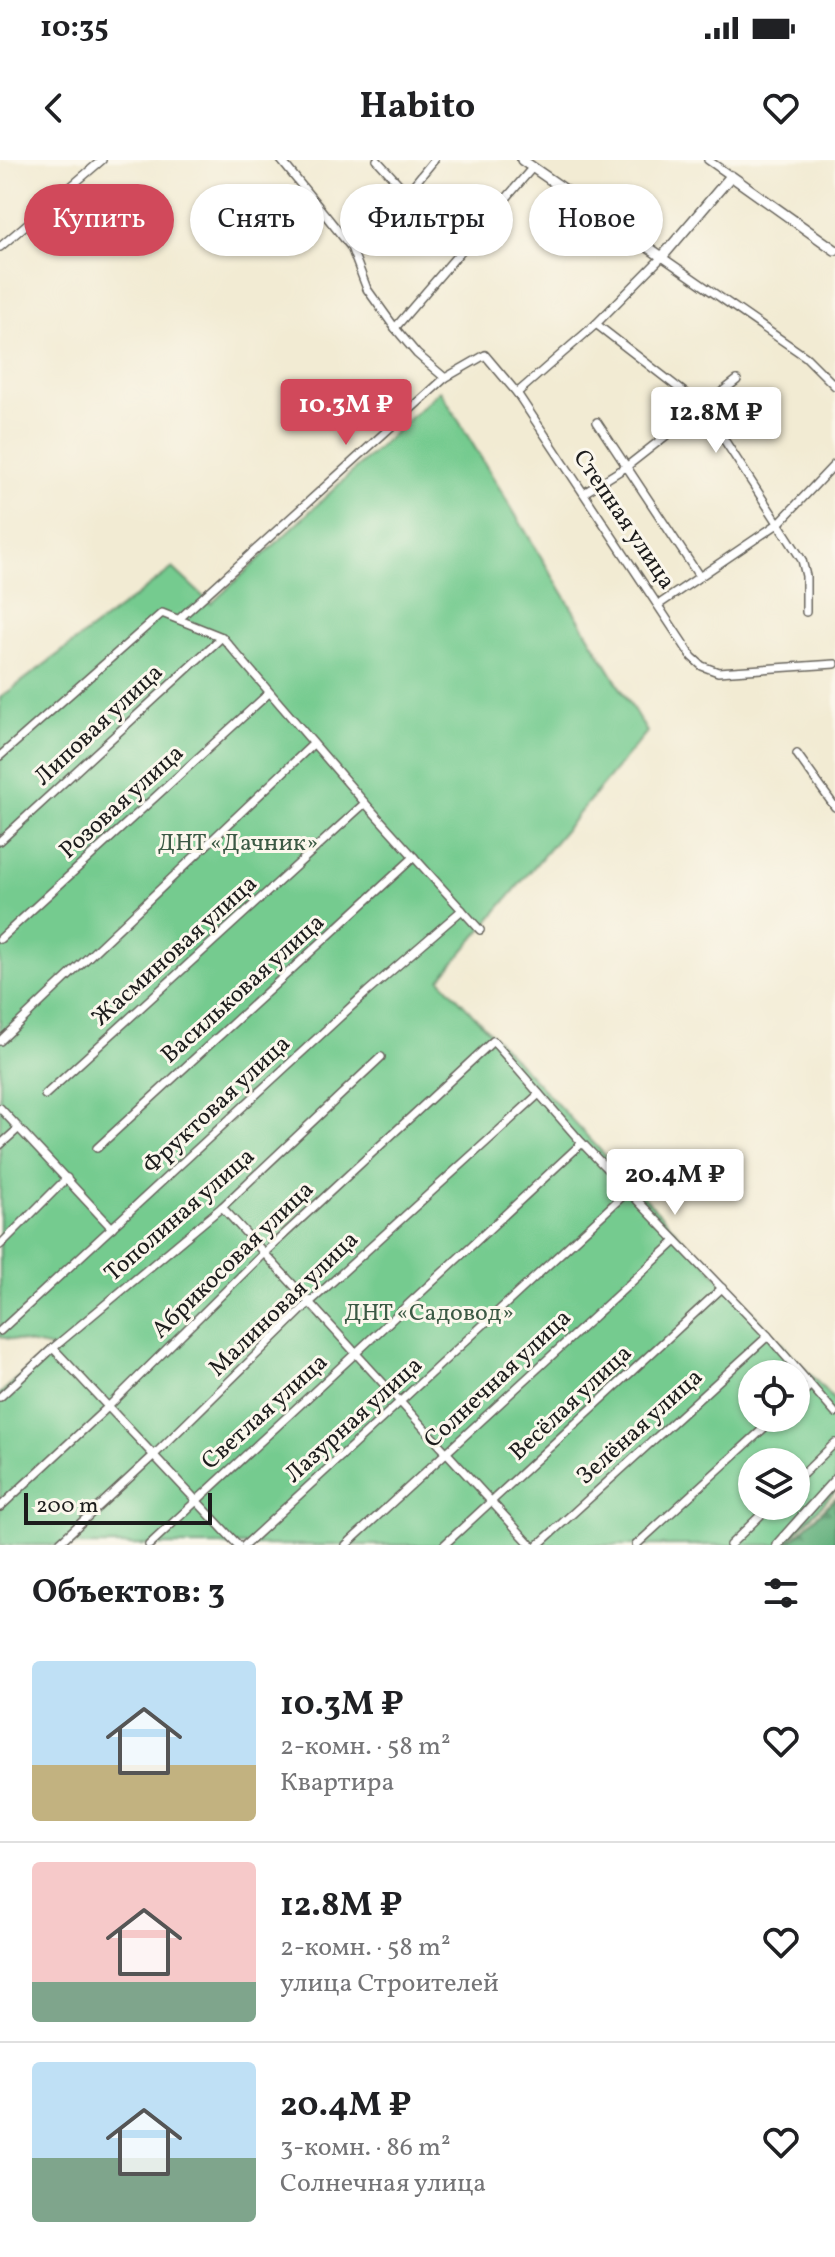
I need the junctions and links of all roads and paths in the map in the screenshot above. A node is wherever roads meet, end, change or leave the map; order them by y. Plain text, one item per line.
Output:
1 (102, 160) edge
2 (281, 160) edge
3 (377, 160) edge
4 (434, 160) edge
5 (522, 160) edge
6 (708, 160) edge
7 (533, 167) junction
8 (731, 176) junction
9 (399, 184) edge
10 (414, 184) edge
11 (340, 233) edge
12 (0, 247) edge
13 (835, 250) edge
14 (354, 256) edge
15 (662, 257) junction
16 (596, 324) junction
17 (395, 328) junction
18 (445, 378) junction
19 (737, 380) dead end
20 (835, 386) edge
21 (517, 393) junction
22 (703, 407) junction
23 (597, 422) dead end
24 (835, 464) edge
25 (626, 467) junction
26 (584, 493) junction
27 (779, 523) junction
28 (699, 576) junction
29 (658, 605) junction
30 (806, 612) dead end
31 (179, 619) junction
32 (222, 637) junction
33 (835, 664) edge
34 (269, 693) junction
35 (313, 744) junction
36 (797, 754) dead end
37 (0, 756) edge
38 (365, 803) junction
39 (835, 807) edge
40 (0, 841) edge
41 (414, 857) junction
42 (462, 910) junction
43 (480, 930) dead end
44 (0, 939) edge
45 (0, 1041) edge
46 (381, 1057) dead end
47 (539, 1094) junction
48 (45, 1095) dead end
49 (0, 1108) edge
50 (19, 1128) junction
51 (582, 1143) junction
52 (0, 1145) edge
53 (97, 1148) dead end
54 (67, 1178) junction
55 (627, 1192) junction
56 (222, 1207) junction
57 (112, 1228) junction
58 (676, 1241) junction
59 (0, 1245) edge
60 (263, 1254) junction
61 (722, 1288) junction
62 (309, 1303) junction
63 (0, 1331) edge
64 (768, 1336) junction
65 (53, 1348) junction
66 (356, 1354) junction
67 (788, 1360) edge
68 (810, 1386) edge
69 (0, 1397) edge
70 (401, 1403) junction
71 (109, 1406) junction
72 (835, 1413) edge
73 (760, 1432) edge
74 (835, 1443) edge
75 (447, 1452) junction
76 (153, 1456) junction
77 (810, 1467) edge
78 (835, 1480) edge
79 (196, 1499) junction
80 (492, 1502) junction
81 (0, 1507) edge
82 (756, 1520) edge
83 (57, 1545) edge
84 (149, 1545) edge
85 (238, 1545) edge
86 (245, 1545) edge
87 (346, 1545) edge
88 (444, 1545) edge
89 (531, 1545) edge
90 (538, 1545) edge
91 (636, 1545) edge
92 (730, 1545) edge
93 (777, 1545) edge

1 - 12 street
2 - 11 street
3 - 9 street
4 - 10 street
5 - 7 street
6 - 8 street
7 - 15 street
7 - 17 street
8 - 13 street
8 - 15 street
14 - 17 street
15 - 16 street
15 - 20 street
16 - 21 street
16 - 22 street
17 - 18 street
18 - 21 street, Степная улица
18 - 31 street
19 - 22 street
21 - 26 street, Степная улица
22 - 25 street
22 - 27 street
23 - 25 street
24 - 27 street
25 - 26 street
25 - 28 street
26 - 29 street, Степная улица
27 - 28 street
27 - 30 street
28 - 29 street
29 - 33 street, Степная улица
31 - 32 street
31 - 37 street
32 - 34 street
32 - 40 street, Липовая улица
34 - 35 street
34 - 44 street, Розовая улица
35 - 38 street
35 - 45 street
36 - 39 street
38 - 41 street
38 - 48 street, Жасминовая улица
41 - 42 street
41 - 53 street, Васильковая улица
42 - 43 street
42 - 57 street, Фруктовая улица
46 - 56 street, Тополиная улица
47 - 51 street
47 - 60 street, Абрикосовая улица
47 - 62 street, Малиновая улица
49 - 50 street
50 - 52 street
50 - 54 street
51 - 55 street
51 - 66 street, Светлая улица
54 - 57 street
54 - 59 street
55 - 58 street
55 - 70 street, Лазурная улица
56 - 60 street
56 - 65 street, Тополиная улица
57 - 63 street, Фруктовая улица
58 - 61 street
58 - 75 street, Солнечная улица
60 - 62 street
60 - 71 street, Абрикосовая улица
61 - 64 street
61 - 80 street, Весёлая улица
62 - 66 street
62 - 76 street, Малиновая улица
64 - 67 street
64 - 90 street, Зелёная улица
65 - 69 street, Тополиная улица
65 - 71 street
66 - 70 street
66 - 79 street, Светлая улица
68 - 72 street
70 - 75 street
70 - 86 street, Лазурная улица
71 - 76 street
71 - 81 street, Абрикосовая улица
73 - 91 street
74 - 77 street
75 - 80 street
75 - 87 street, Солнечная улица
76 - 79 street
76 - 83 street, Малиновая улица
78 - 93 street
79 - 84 street, Светлая улица
79 - 85 street
80 - 88 street, Весёлая улица
80 - 89 street
82 - 92 street

